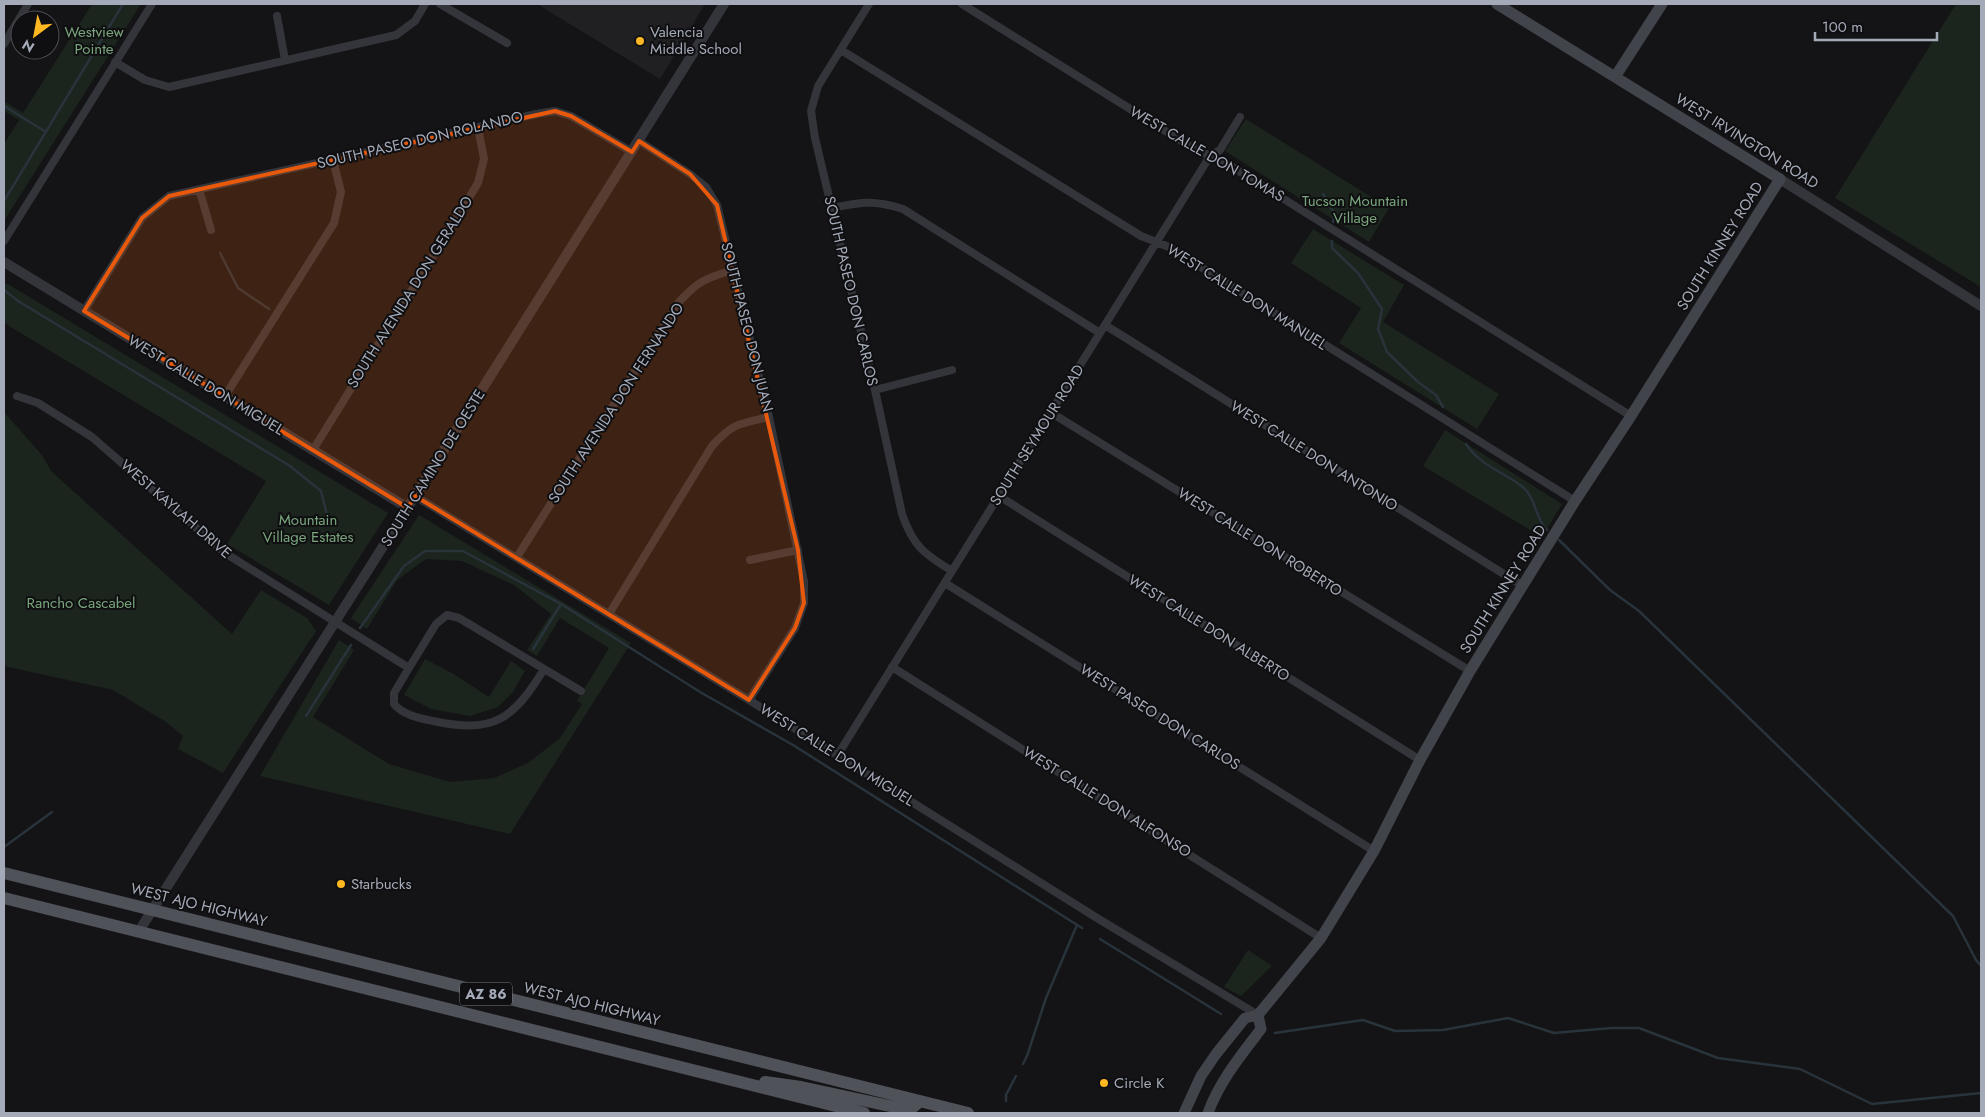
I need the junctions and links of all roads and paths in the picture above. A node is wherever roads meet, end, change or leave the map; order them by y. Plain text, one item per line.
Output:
1 (28, 4) edge
2 (152, 4) edge
3 (425, 4) edge
4 (440, 4) edge
5 (724, 4) edge
6 (869, 4) edge
7 (962, 4) edge
8 (1497, 4) edge
9 (1662, 4) edge
10 (276, 16) dead end
11 (507, 43) dead end
12 (4, 44) edge
13 (841, 50) junction
14 (285, 60) junction
15 (115, 62) junction
16 (1616, 77) junction
17 (1240, 117) dead end
18 (478, 128) junction
19 (639, 141) junction
20 (632, 152) junction
21 (1210, 156) junction
22 (333, 160) junction
23 (1780, 179) junction
24 (199, 189) junction
25 (832, 208) junction
26 (211, 230) dead end
27 (4, 241) edge
28 (1156, 241) junction
29 (4, 262) edge
30 (733, 270) junction
31 (1981, 306) edge
32 (84, 311) junction
33 (1105, 325) junction
34 (1100, 333) junction
35 (952, 370) dead end
36 (875, 390) junction
37 (17, 396) dead end
38 (225, 396) junction
39 (1050, 412) junction
40 (1631, 416) junction
41 (769, 417) junction
42 (312, 450) junction
43 (415, 496) junction
44 (999, 496) junction
45 (1575, 501) junction
46 (408, 508) junction
47 (798, 550) junction
48 (517, 557) junction
49 (750, 560) dead end
50 (952, 571) junction
51 (945, 583) junction
52 (1523, 586) junction
53 (608, 614) junction
54 (335, 623) junction
55 (892, 667) junction
56 (409, 668) junction
57 (544, 669) junction
58 (1470, 671) junction
59 (581, 691) dead end
60 (749, 700) junction
61 (837, 756) junction
62 (1420, 760) junction
63 (1374, 851) junction
64 (4, 873) edge
65 (4, 898) edge
66 (152, 910) junction
67 (139, 931) junction
68 (1321, 938) junction
69 (1258, 1016) junction
70 (742, 1083) junction
71 (919, 1102) junction
72 (864, 1113) edge
73 (968, 1113) edge
74 (1184, 1113) edge
75 (1208, 1113) edge

1 - 12 street
2 - 15 street
3 - 14 street
4 - 11 street
5 - 19 street, SOUTH CAMINO DE OESTE
6 - 13 street, SOUTH PASEO DON CARLOS
7 - 21 street, WEST CALLE DON TOMAS
8 - 16 main road, WEST IRVINGTON ROAD
9 - 16 main road
10 - 14 street
13 - 25 street, SOUTH PASEO DON CARLOS
13 - 28 street, WEST CALLE DON MANUEL
14 - 15 street
15 - 27 street
16 - 23 main road, WEST IRVINGTON ROAD
17 - 21 street, SOUTH SEYMOUR ROAD
18 - 20 street, SOUTH PASEO DON ROLANDO
18 - 22 street, SOUTH PASEO DON ROLANDO
18 - 42 street, SOUTH AVENIDA DON GERALDO
19 - 20 street, SOUTH CAMINO DE OESTE
19 - 30 street, SOUTH PASEO DON JUAN
20 - 43 street, SOUTH CAMINO DE OESTE
21 - 28 street, SOUTH SEYMOUR ROAD
21 - 40 street, WEST CALLE DON TOMAS
22 - 24 street, SOUTH PASEO DON ROLANDO
22 - 38 street
23 - 31 street, WEST IRVINGTON ROAD
23 - 40 main road, SOUTH KINNEY ROAD
24 - 26 street
24 - 32 street, SOUTH PASEO DON ROLANDO
25 - 34 street
25 - 36 street, SOUTH PASEO DON CARLOS
28 - 33 street, SOUTH SEYMOUR ROAD
28 - 45 street, WEST CALLE DON MANUEL
29 - 32 street, WEST CALLE DON MIGUEL
30 - 41 street, SOUTH PASEO DON JUAN
30 - 48 street, SOUTH AVENIDA DON FERNANDO
32 - 38 street, WEST CALLE DON MIGUEL
33 - 34 street, SOUTH SEYMOUR ROAD
33 - 52 street, WEST CALLE DON ANTONIO
34 - 39 street, SOUTH SEYMOUR ROAD
35 - 36 street
36 - 50 street, SOUTH PASEO DON CARLOS
37 - 54 street, WEST KAYLAH DRIVE
38 - 42 street, WEST CALLE DON MIGUEL
39 - 44 street, SOUTH SEYMOUR ROAD
39 - 58 street, WEST CALLE DON ROBERTO
40 - 45 main road, SOUTH KINNEY ROAD
41 - 47 street, SOUTH PASEO DON JUAN
41 - 53 street
42 - 46 street, WEST CALLE DON MIGUEL
43 - 46 street, SOUTH CAMINO DE OESTE
43 - 48 street, WEST CALLE DON MIGUEL
44 - 50 street, SOUTH SEYMOUR ROAD
44 - 62 street, WEST CALLE DON ALBERTO
45 - 52 main road, SOUTH KINNEY ROAD
46 - 54 street, SOUTH CAMINO DE OESTE
47 - 49 street
47 - 60 street, SOUTH PASEO DON JUAN
48 - 53 street, WEST CALLE DON MIGUEL
50 - 51 street, SOUTH SEYMOUR ROAD
51 - 55 street, SOUTH SEYMOUR ROAD
51 - 63 street, WEST PASEO DON CARLOS
52 - 58 main road, SOUTH KINNEY ROAD
53 - 60 street, WEST CALLE DON MIGUEL
54 - 56 street, WEST KAYLAH DRIVE
54 - 66 street, SOUTH CAMINO DE OESTE
55 - 61 street, SOUTH SEYMOUR ROAD
55 - 68 street, WEST CALLE DON ALFONSO
56 - 57 street
56 - 57 street
57 - 59 street
58 - 62 main road, SOUTH KINNEY ROAD
60 - 61 street, WEST CALLE DON MIGUEL
61 - 69 street, WEST CALLE DON MIGUEL
62 - 63 main road, SOUTH KINNEY ROAD
63 - 68 main road, SOUTH KINNEY ROAD
64 - 66 main road, WEST AJO HIGHWAY / AZ 86
65 - 67 main road, AZ 86
66 - 67 street, SOUTH CAMINO DE OESTE
66 - 71 main road, WEST AJO HIGHWAY / AZ 86
67 - 70 main road, AZ 86
68 - 69 main road, SOUTH KINNEY ROAD
69 - 74 main road, SOUTH KINNEY ROAD
69 - 75 main road, SOUTH KINNEY ROAD
70 - 71 main road
70 - 72 main road, AZ 86
71 - 73 main road, WEST AJO HIGHWAY / AZ 86

